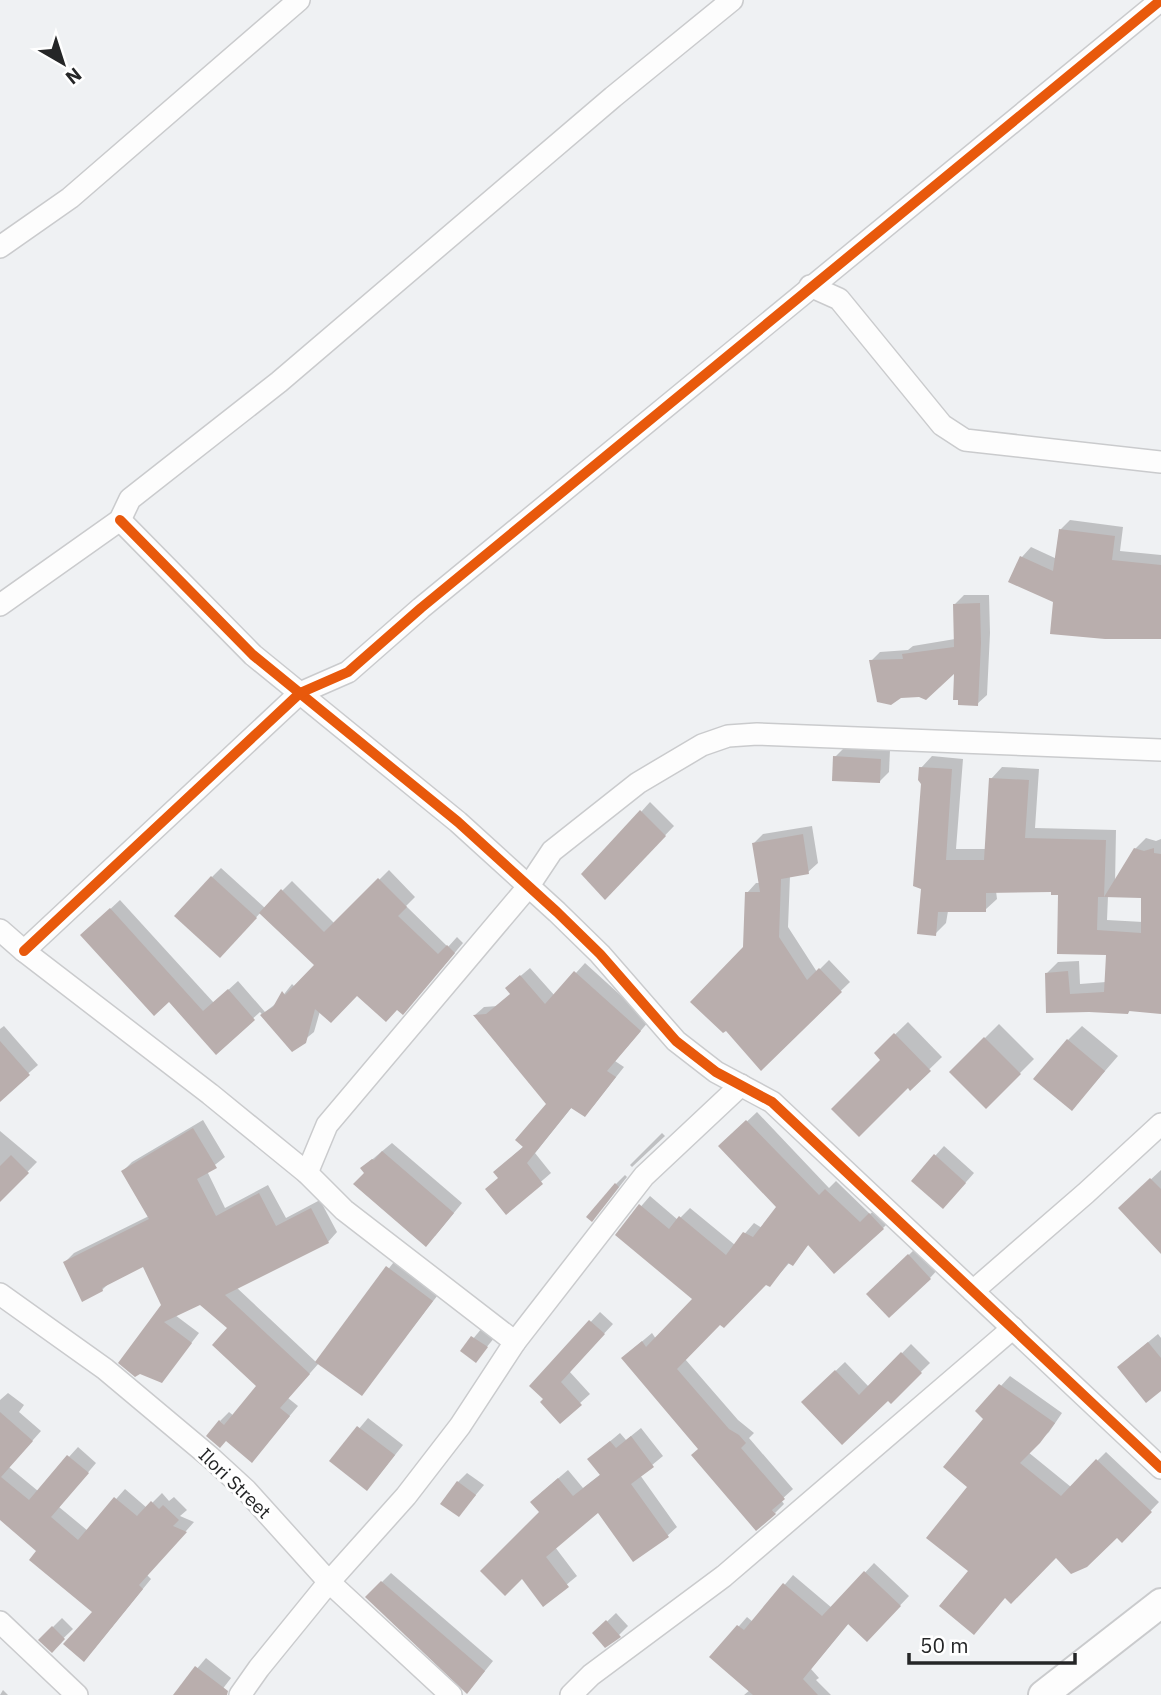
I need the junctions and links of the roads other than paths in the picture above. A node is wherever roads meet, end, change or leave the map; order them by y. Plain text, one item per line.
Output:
1 (299, 0) edge
2 (732, 0) edge
3 (1161, 0) edge
4 (0, 247) edge
5 (841, 261) junction
6 (810, 286) junction
7 (839, 299) junction
8 (1161, 461) edge
9 (120, 520) junction
10 (0, 605) edge
11 (300, 693) junction
12 (1161, 750) edge
13 (528, 887) junction
14 (0, 930) edge
15 (24, 951) junction
16 (741, 1085) junction
17 (1161, 1124) edge
18 (307, 1173) junction
19 (973, 1291) junction
20 (0, 1294) edge
21 (1013, 1328) junction
22 (515, 1342) junction
23 (1161, 1468) edge
24 (329, 1582) junction
25 (1161, 1603) edge
26 (0, 1622) edge
27 (77, 1695) edge
28 (240, 1695) edge
29 (451, 1695) edge
30 (571, 1695) edge
31 (1044, 1695) edge

1 - 4 street
2 - 9 street
3 - 5 street
5 - 6 street
5 - 7 street
6 - 7 street
6 - 11 street
7 - 8 street
9 - 10 street
9 - 11 street
11 - 13 street
11 - 15 street
12 - 13 street
13 - 16 street
13 - 18 street
14 - 15 street
15 - 18 street
16 - 19 street
16 - 22 street
17 - 19 street
18 - 22 street
19 - 21 street
20 - 24 street, Ilori Street
21 - 23 street
21 - 30 street
22 - 24 street
24 - 28 street
24 - 29 street, Ilori Street
25 - 31 main road
26 - 27 street

